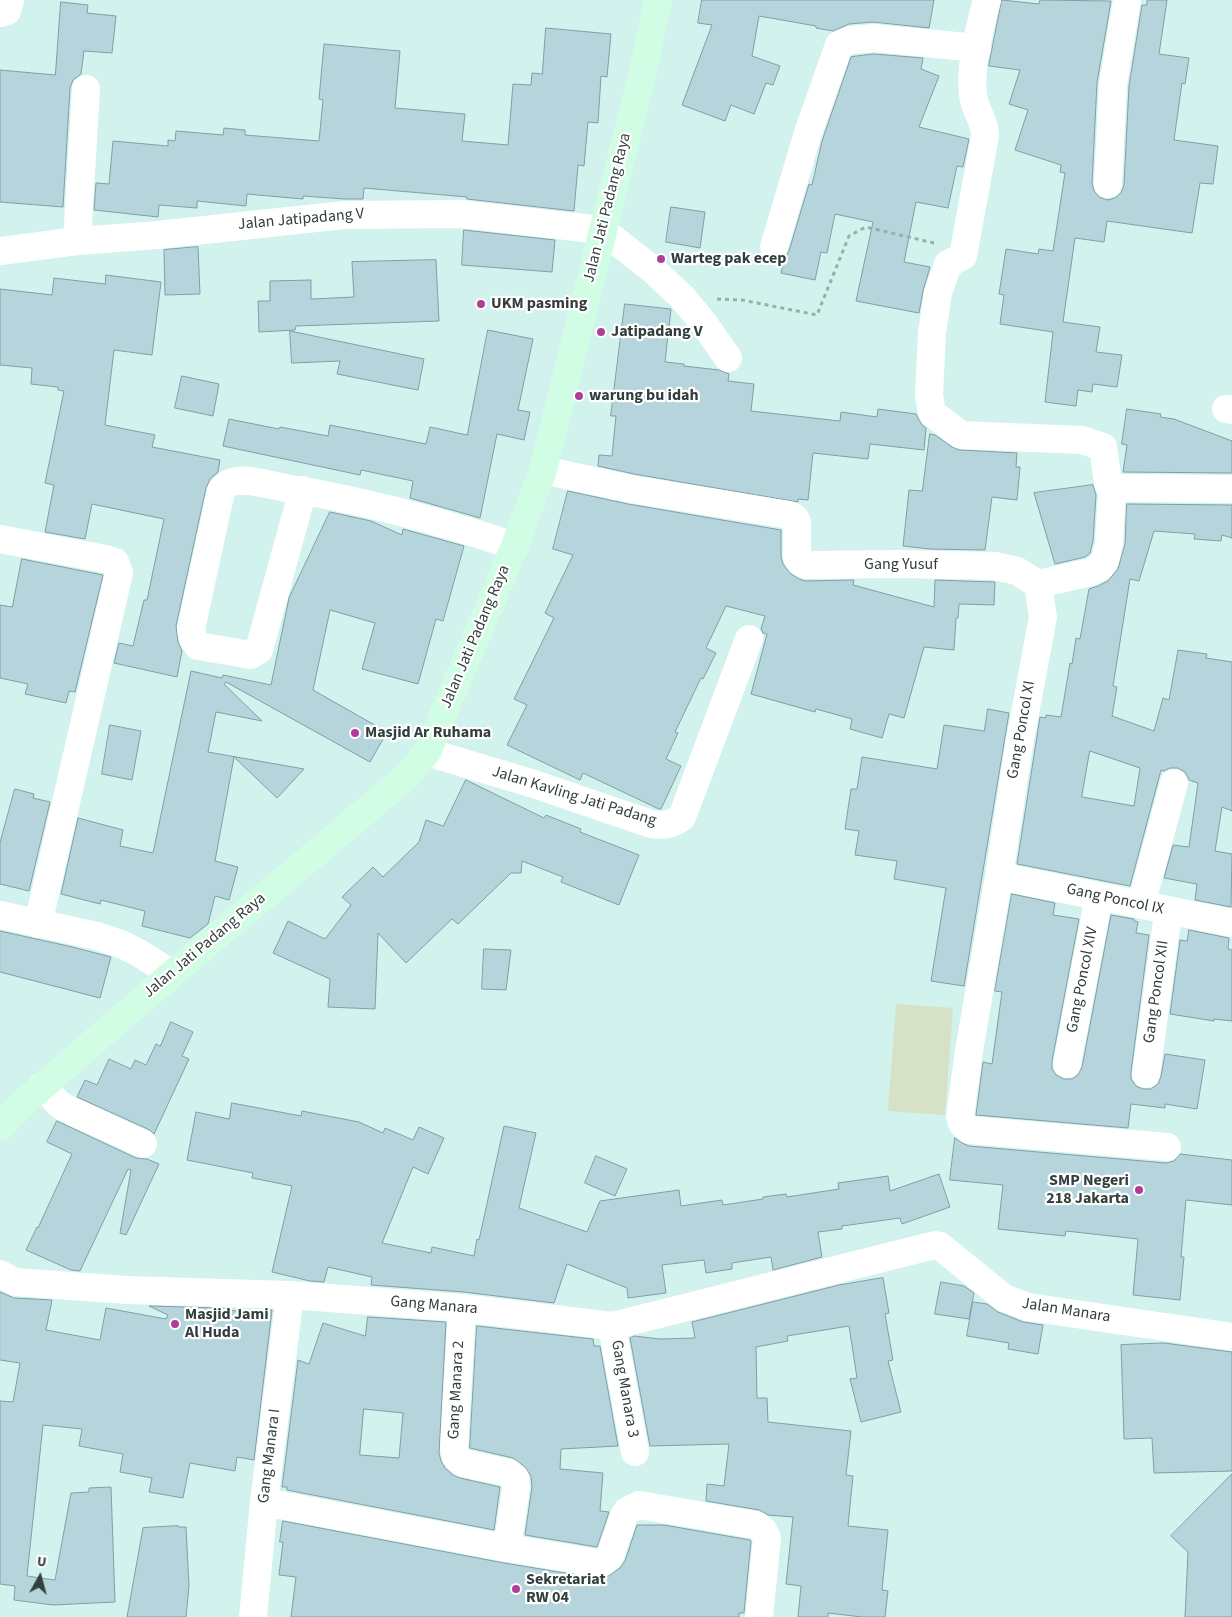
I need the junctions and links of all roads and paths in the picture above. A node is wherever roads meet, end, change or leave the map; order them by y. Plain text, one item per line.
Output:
1 (10, 0) edge
2 (658, 0) edge
3 (987, 0) edge
4 (1127, 0) edge
5 (0, 13) edge
6 (976, 48) junction
7 (86, 90) dead end
8 (1108, 184) dead end
9 (602, 230) junction
10 (77, 241) junction
11 (774, 247) dead end
12 (964, 248) junction
13 (0, 251) edge
14 (682, 297) junction
15 (728, 358) dead end
16 (543, 470) junction
17 (1232, 489) edge
18 (303, 490) junction
19 (1112, 492) junction
20 (0, 539) edge
21 (515, 546) junction
22 (1038, 587) junction
23 (748, 639) dead end
24 (427, 752) junction
25 (1174, 783) dead end
26 (999, 876) junction
27 (1099, 896) junction
28 (1141, 905) junction
29 (1170, 911) junction
30 (0, 915) edge
31 (1232, 923) edge
32 (38, 924) junction
33 (172, 974) junction
34 (1067, 1064) dead end
35 (1146, 1074) dead end
36 (42, 1086) junction
37 (0, 1127) edge
38 (143, 1144) dead end
39 (1167, 1147) dead end
40 (861, 1262) joint
41 (0, 1274) edge
42 (290, 1295) junction
43 (462, 1308) junction
44 (612, 1326) junction
45 (1232, 1337) edge
46 (635, 1452) dead end
47 (264, 1502) junction
48 (507, 1548) junction
49 (253, 1617) edge
50 (759, 1617) edge

1 - 5 street
2 - 9 street, Jalan Jati Padang Raya
3 - 6 street
4 - 8 street
6 - 11 street
6 - 12 street
7 - 10 street
9 - 10 street, Jalan Jatipadang V
9 - 14 street
9 - 16 street, Jalan Jati Padang Raya
10 - 13 street, Jalan Jatipadang V
12 - 14 path
12 - 19 street
14 - 15 street
16 - 21 street, Jalan Jati Padang Raya
16 - 22 street, Gang Yusuf
17 - 19 street
18 - 18 street
18 - 21 street
19 - 22 street
20 - 32 street
21 - 24 street, Jalan Jati Padang Raya
22 - 26 street, Gang Poncol XI
23 - 24 street, Jalan Kavling Jati Padang
24 - 33 street, Jalan Jati Padang Raya
25 - 28 street
26 - 27 street, Gang Poncol IX
26 - 39 street, Gang Poncol XI
27 - 28 street, Gang Poncol IX
27 - 34 street, Gang Poncol XIV
28 - 29 street, Gang Poncol IX
29 - 31 street, Gang Poncol IX
29 - 35 street, Gang Poncol XII
30 - 32 street
32 - 33 street
33 - 36 street, Jalan Jati Padang Raya
36 - 37 street, Jalan Jati Padang Raya
36 - 38 street
40 - 44 street, Gang Manara
40 - 45 street, Jalan Manara
41 - 42 street, Gang Manara
42 - 43 street, Gang Manara
42 - 47 street, Gang Manara I
43 - 44 street, Gang Manara
43 - 48 street, Gang Manara 2
44 - 46 street, Gang Manara 3
47 - 48 street
47 - 49 street, Gang Manara I
48 - 50 street

